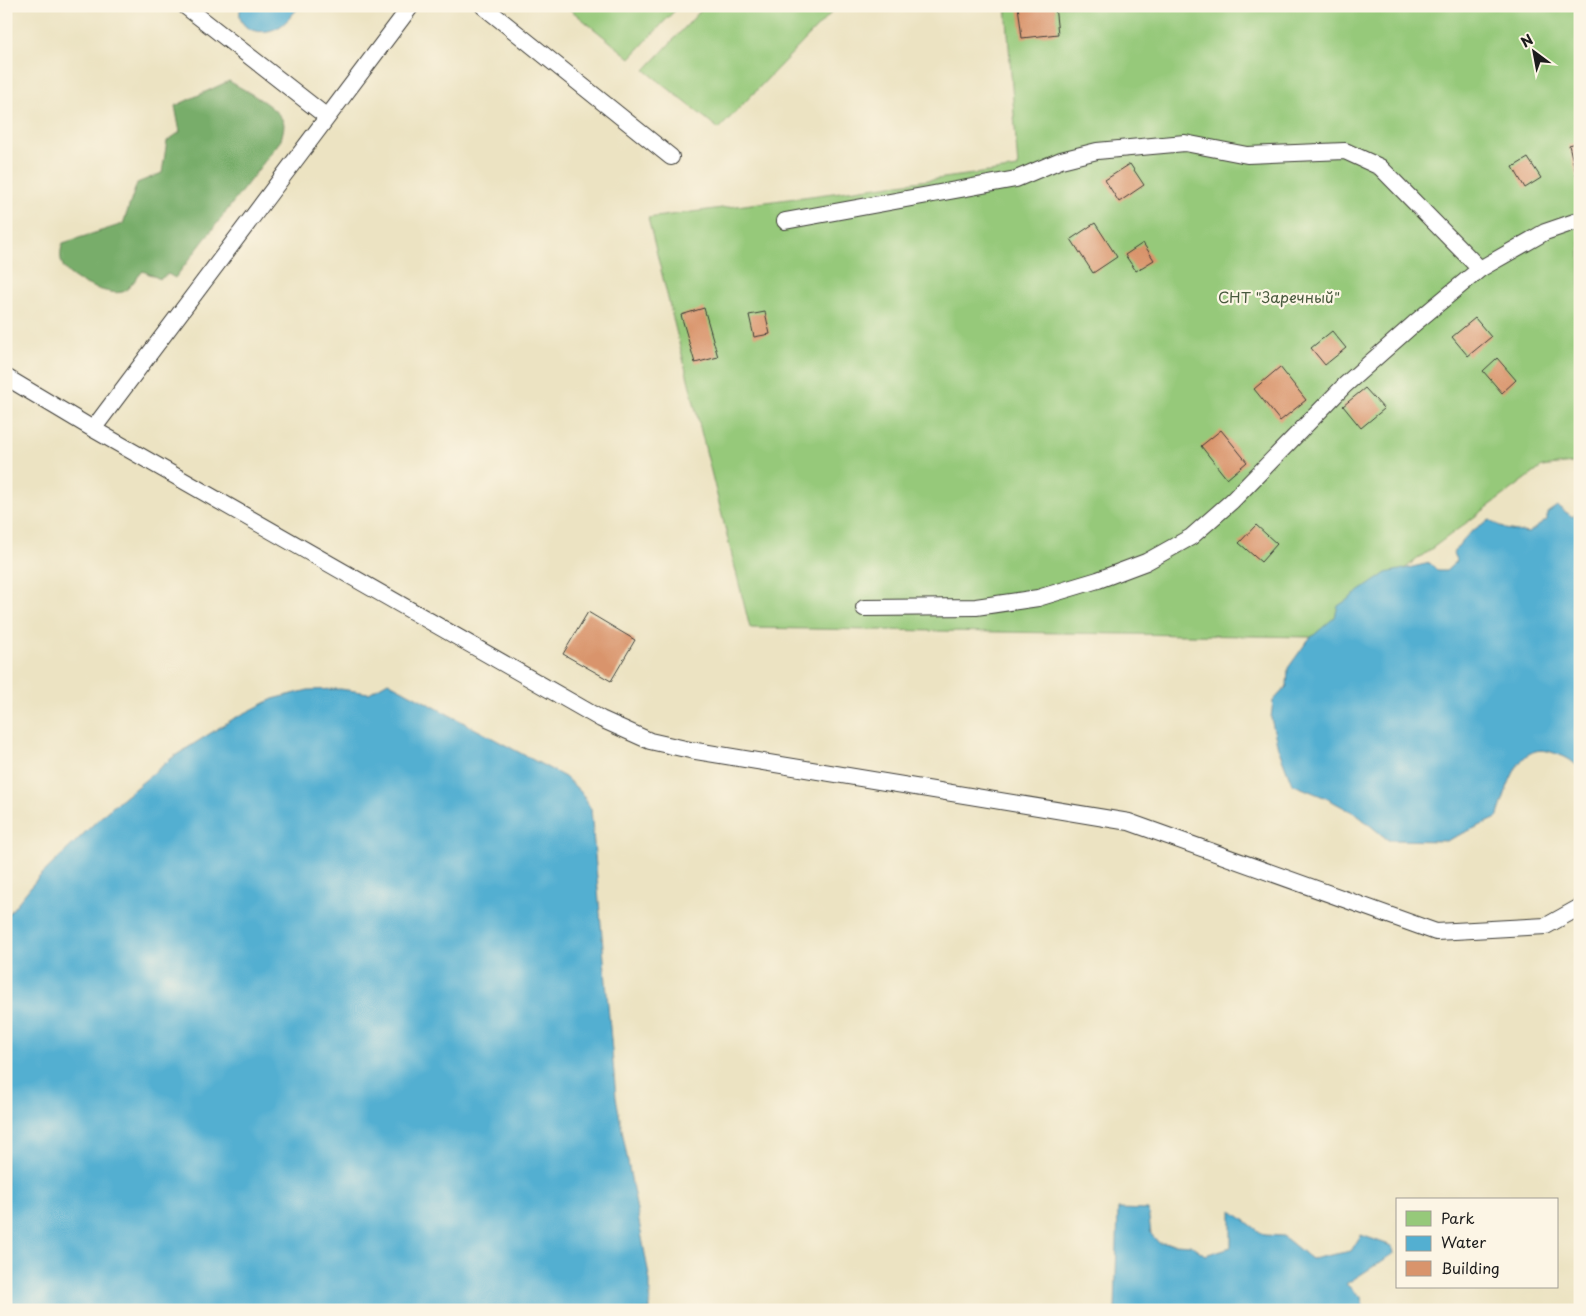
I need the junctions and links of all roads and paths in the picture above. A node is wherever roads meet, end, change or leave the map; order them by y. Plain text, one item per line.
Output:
1 (186, 6) edge
2 (411, 6) edge
3 (483, 6) edge
4 (328, 116) junction
5 (671, 157) dead end
6 (1580, 220) edge
7 (785, 221) dead end
8 (1480, 269) junction
9 (6, 377) edge
10 (93, 429) junction
11 (864, 608) dead end
12 (1580, 908) edge

1 - 4 lane
2 - 4 lane
3 - 5 lane
4 - 10 lane
6 - 8 lane
7 - 8 lane
8 - 11 lane
9 - 10 lane
10 - 12 lane

